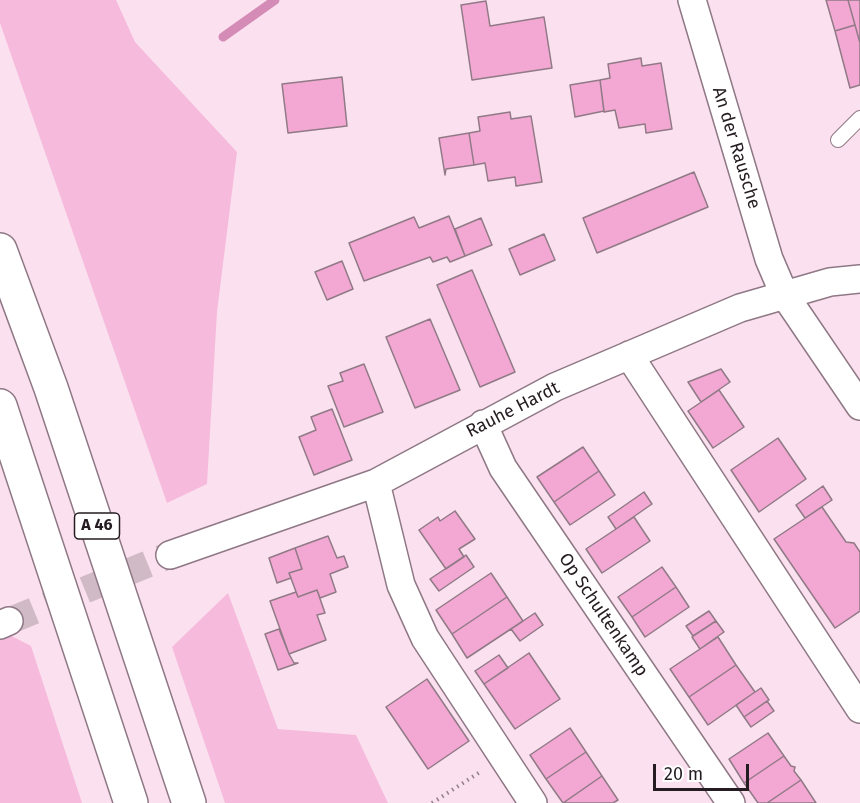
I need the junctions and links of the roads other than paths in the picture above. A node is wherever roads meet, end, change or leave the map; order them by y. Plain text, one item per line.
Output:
1 (692, 0) edge
2 (860, 118) edge
3 (838, 140) dead end
4 (0, 250) edge
5 (860, 279) edge
6 (784, 294) junction
7 (629, 355) junction
8 (0, 406) edge
9 (860, 406) edge
10 (483, 424) junction
11 (376, 483) junction
12 (170, 555) tunnel mouth
13 (860, 709) edge
14 (131, 803) edge
15 (189, 803) edge
16 (533, 803) edge
17 (731, 803) edge

1 - 6 street, An der Rausche
2 - 3 lane
4 - 15 highway, A 46
5 - 6 street, Rauhe Hardt
6 - 7 street, Rauhe Hardt
6 - 9 street
7 - 10 street, Rauhe Hardt
7 - 13 street
8 - 14 highway
10 - 11 street, Rauhe Hardt
10 - 17 street, Op Schultenkamp
11 - 12 street, Rauhe Hardt
11 - 16 street

